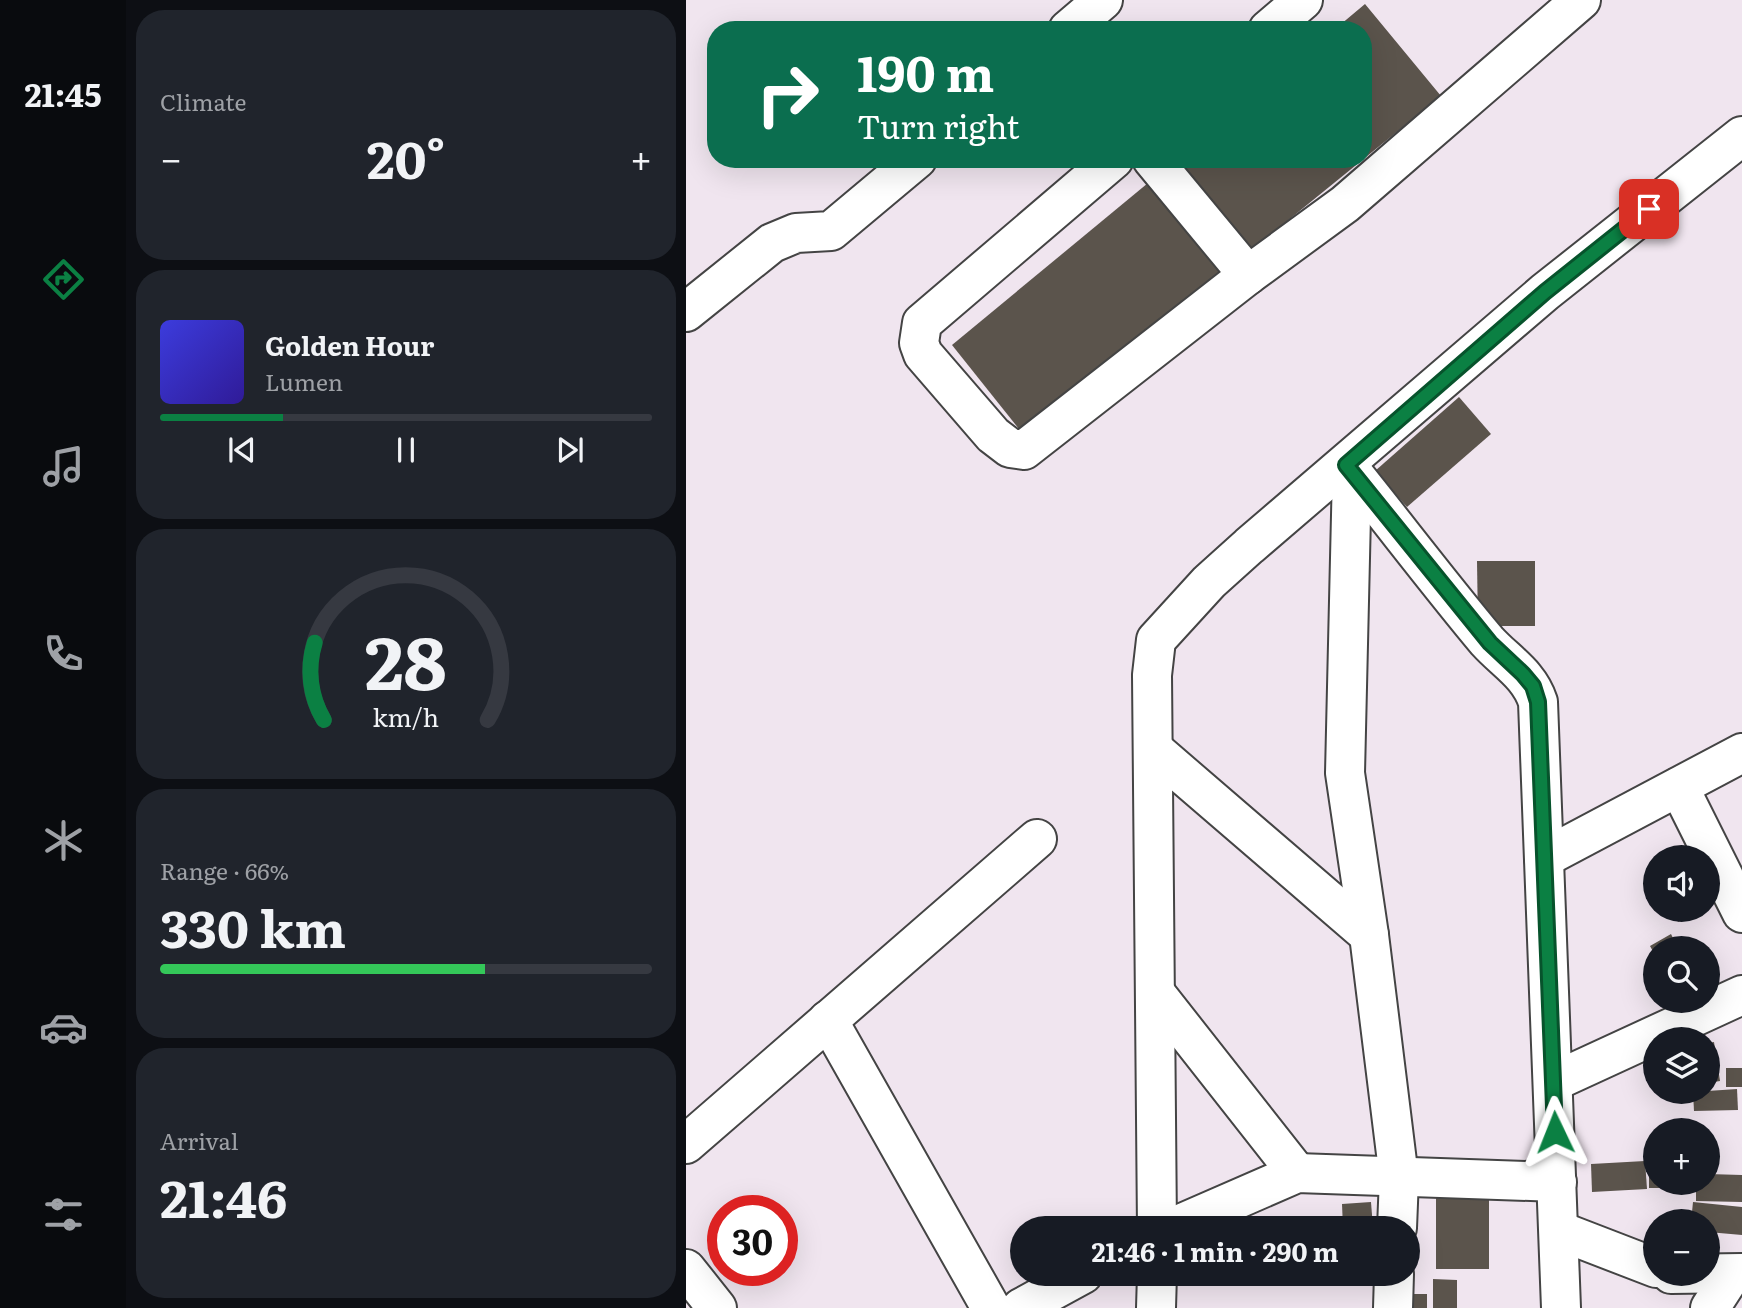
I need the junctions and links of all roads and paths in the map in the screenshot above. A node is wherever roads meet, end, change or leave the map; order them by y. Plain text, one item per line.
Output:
1 (1103, 0) edge
2 (1303, 0) edge
3 (1581, 0) edge
4 (1078, 21) edge
5 (1278, 21) edge
6 (1742, 136) edge
7 (906, 168) edge
8 (1103, 168) edge
9 (1159, 168) edge
10 (1248, 275) junction
11 (686, 312) edge
12 (1349, 469) junction
13 (1153, 749) junction
14 (1742, 753) edge
15 (1679, 787) junction
16 (1037, 839) dead end
17 (1544, 858) junction
18 (1742, 913) edge
19 (1369, 935) junction
20 (1157, 995) junction
21 (1742, 995) edge
22 (828, 1020) junction
23 (1553, 1082) junction
24 (686, 1144) edge
25 (1297, 1173) junction
26 (1399, 1178) junction
27 (1557, 1182) junction
28 (1157, 1216) edge
29 (1198, 1216) edge
30 (1397, 1216) edge
31 (1560, 1231) junction
32 (1643, 1263) edge
33 (686, 1269) edge
34 (1737, 1273) edge
35 (1061, 1286) edge
36 (1157, 1286) edge
37 (1393, 1286) edge
38 (717, 1308) edge
39 (991, 1308) edge
40 (1021, 1308) edge
41 (1156, 1308) edge
42 (1392, 1308) edge
43 (1561, 1308) edge
44 (1710, 1308) edge

1 - 4 street
2 - 5 street
3 - 10 street
6 - 12 street
7 - 11 street
8 - 10 street
9 - 10 street
12 - 13 street
12 - 17 street
12 - 19 street
13 - 19 street
13 - 20 street
14 - 15 street
15 - 17 street
15 - 18 street
16 - 22 street
17 - 23 street
19 - 26 street
20 - 25 street
20 - 28 street
21 - 23 street
22 - 24 street
22 - 39 street
23 - 27 street
25 - 26 street
25 - 29 street
26 - 27 street
26 - 30 street
27 - 31 street
31 - 32 street
31 - 43 street
33 - 38 street
34 - 44 street
35 - 40 street
36 - 41 street
37 - 42 street

